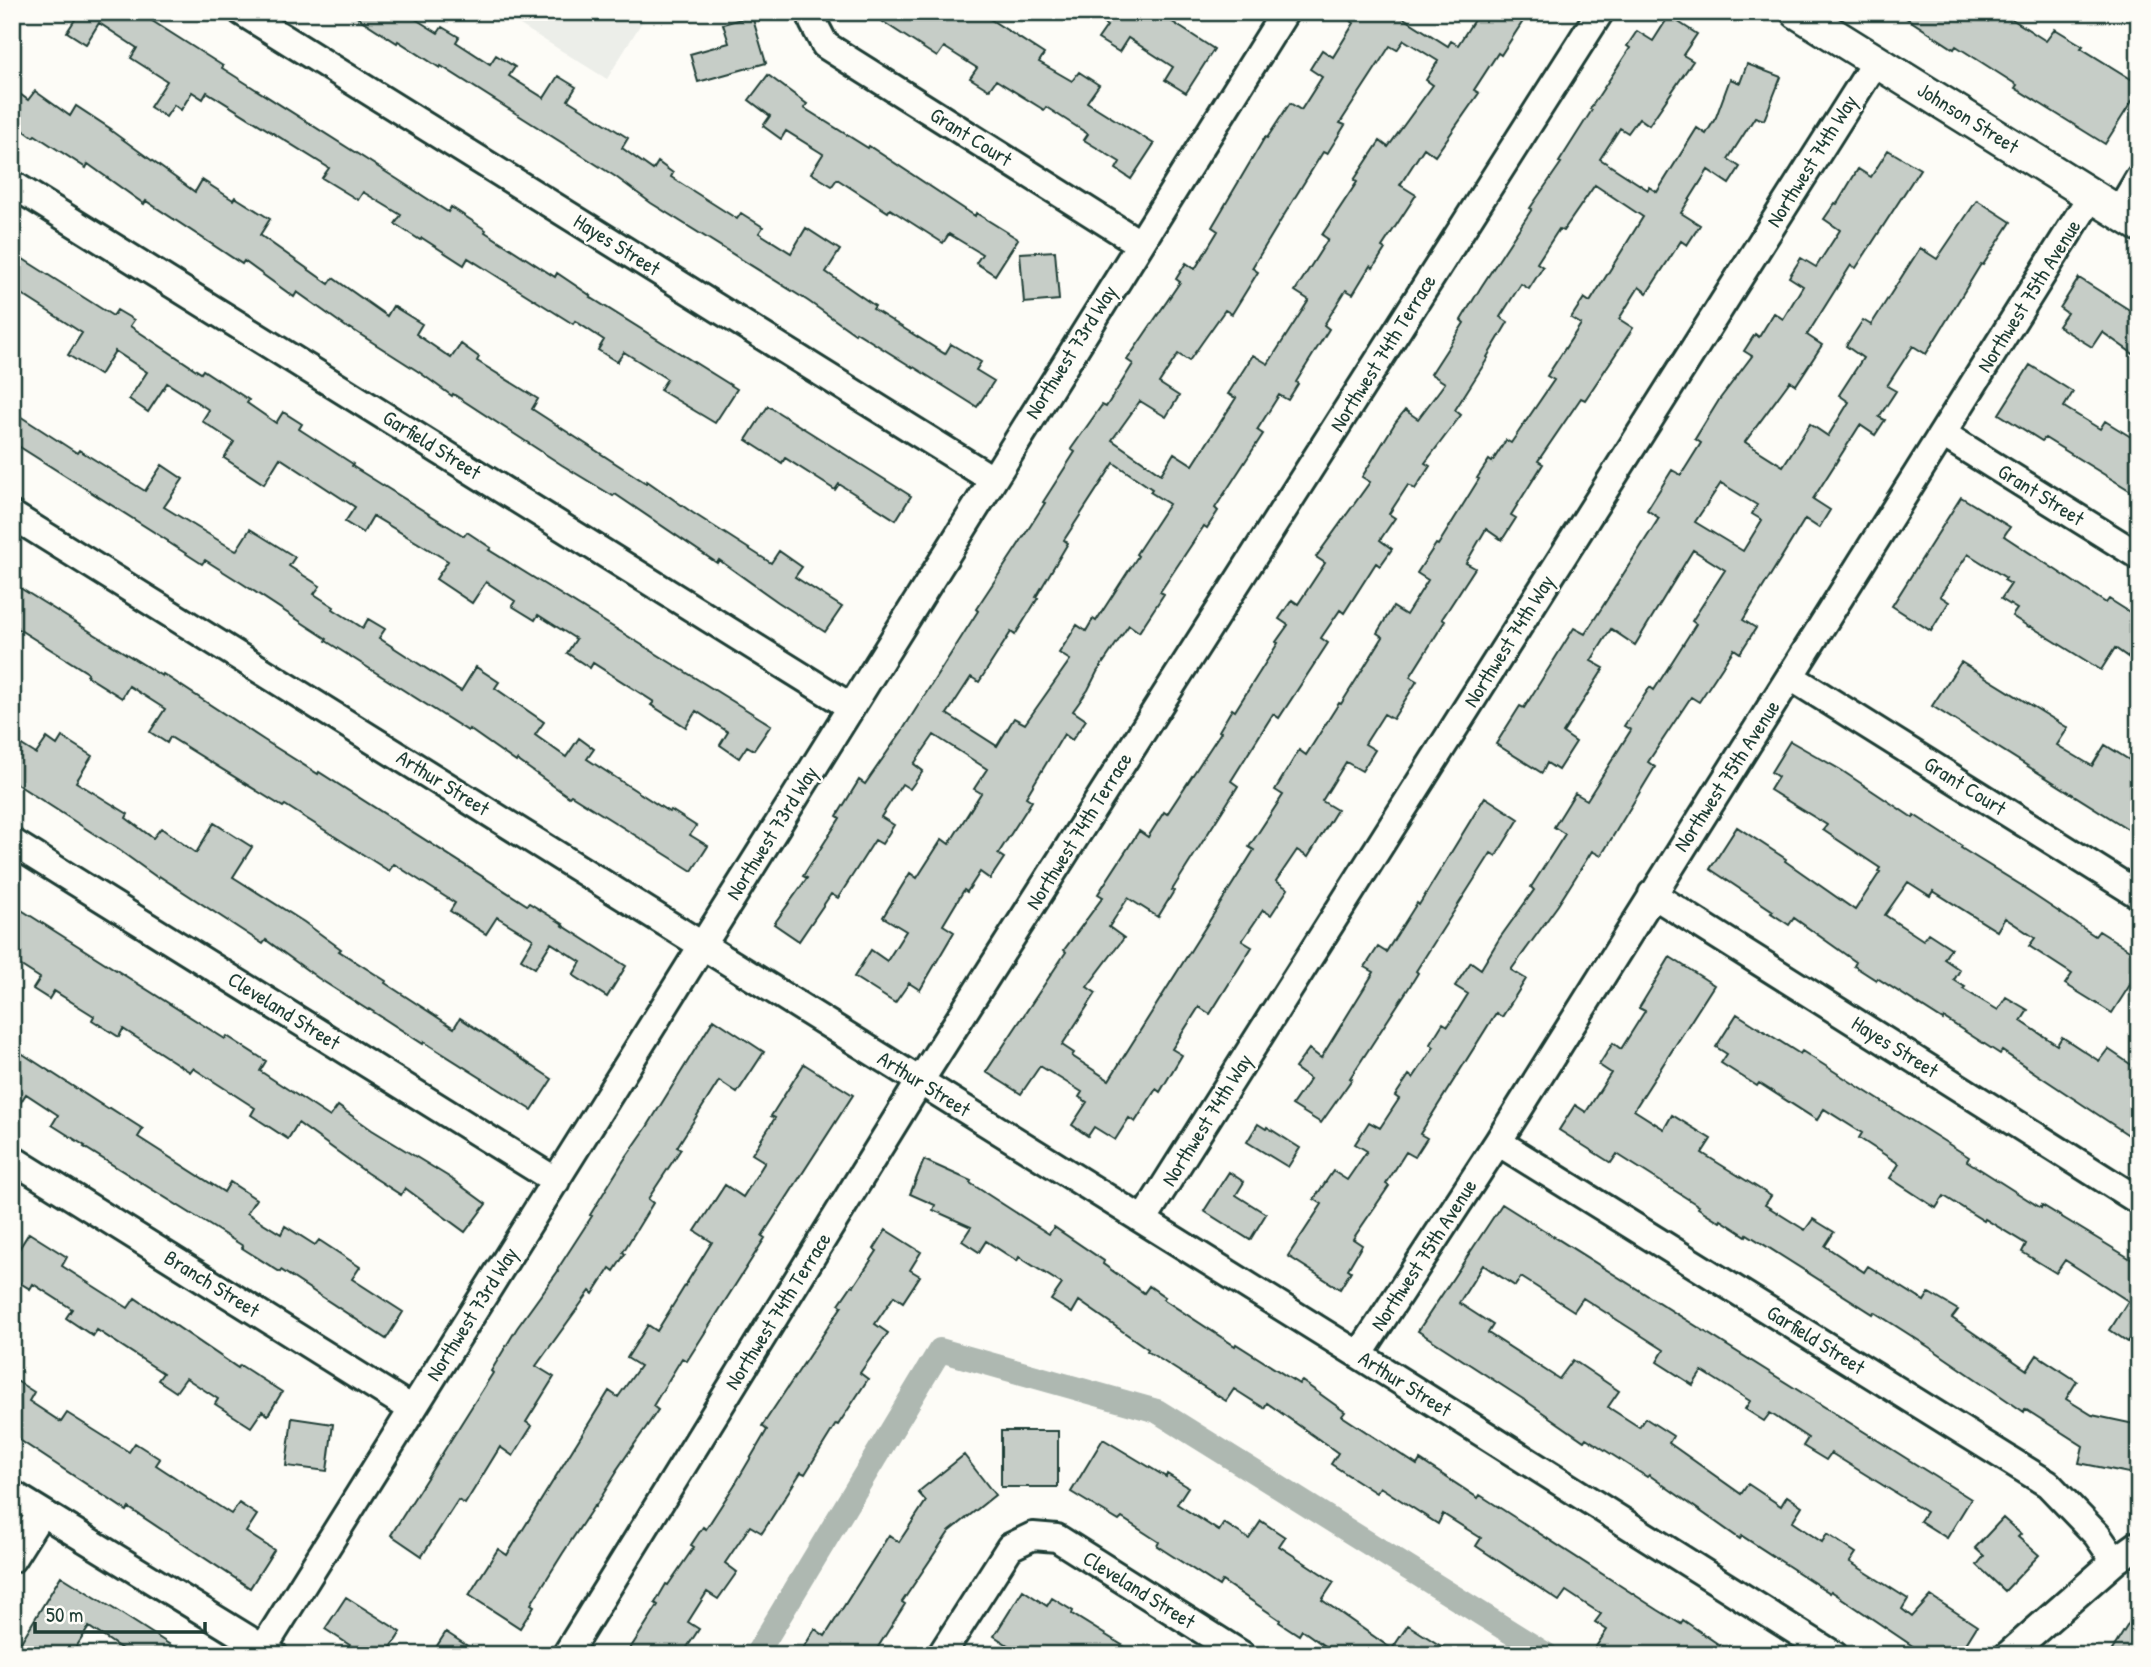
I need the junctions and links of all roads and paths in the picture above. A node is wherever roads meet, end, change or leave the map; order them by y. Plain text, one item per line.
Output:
1 (242, 12) edge
2 (1600, 12) edge
3 (1797, 12) edge
4 (1283, 13) edge
5 (813, 17) edge
6 (1875, 61) junction
7 (2139, 178) edge
8 (12, 184) edge
9 (2092, 195) junction
10 (2129, 218) edge
11 (1139, 243) junction
12 (1943, 434) junction
13 (992, 479) junction
14 (12, 515) edge
15 (2139, 556) edge
16 (1791, 677) junction
17 (851, 707) junction
18 (12, 842) edge
19 (1652, 894) junction
20 (2139, 895) edge
21 (702, 945) junction
22 (920, 1081) junction
23 (1498, 1142) junction
24 (12, 1159) edge
25 (556, 1181) junction
26 (2139, 1200) edge
27 (1143, 1220) junction
28 (1359, 1355) junction
29 (412, 1409) junction
30 (12, 1494) edge
31 (41, 1513) junction
32 (2139, 1544) edge
33 (12, 1559) edge
34 (2115, 1561) junction
35 (266, 1652) edge
36 (566, 1655) edge
37 (941, 1655) edge
38 (1242, 1655) edge
39 (1834, 1655) edge
40 (2008, 1655) edge

1 - 13 street, Hayes Street
2 - 22 street, Northwest 74th Terrace
3 - 6 street, Johnson Street
4 - 11 street, Northwest 73rd Way
5 - 11 street, Grant Court
6 - 9 street, Johnson Street
6 - 27 street, Northwest 74th Way
7 - 10 street
8 - 17 street, Garfield Street
9 - 10 street, Johnson Street
9 - 12 street, Northwest 75th Avenue
11 - 13 street, Northwest 73rd Way
12 - 15 street, Grant Street
12 - 16 street, Northwest 75th Avenue
13 - 17 street, Northwest 73rd Way
14 - 21 street, Arthur Street
16 - 19 street, Northwest 75th Avenue
16 - 20 street, Grant Court
17 - 21 street, Northwest 73rd Way
18 - 25 street, Cleveland Street
19 - 23 street, Northwest 75th Avenue
19 - 26 street, Hayes Street
21 - 22 street, Arthur Street
21 - 25 street, Northwest 73rd Way
22 - 27 street, Arthur Street
22 - 36 street, Northwest 74th Terrace
23 - 28 street, Northwest 75th Avenue
23 - 34 street, Garfield Street
24 - 29 street, Branch Street
25 - 29 street, Northwest 73rd Way
27 - 28 street, Arthur Street
28 - 39 street, Arthur Street
29 - 35 street, Northwest 73rd Way
30 - 31 street
31 - 33 street
31 - 35 street
32 - 34 street
34 - 40 street
37 - 38 street, Cleveland Street

